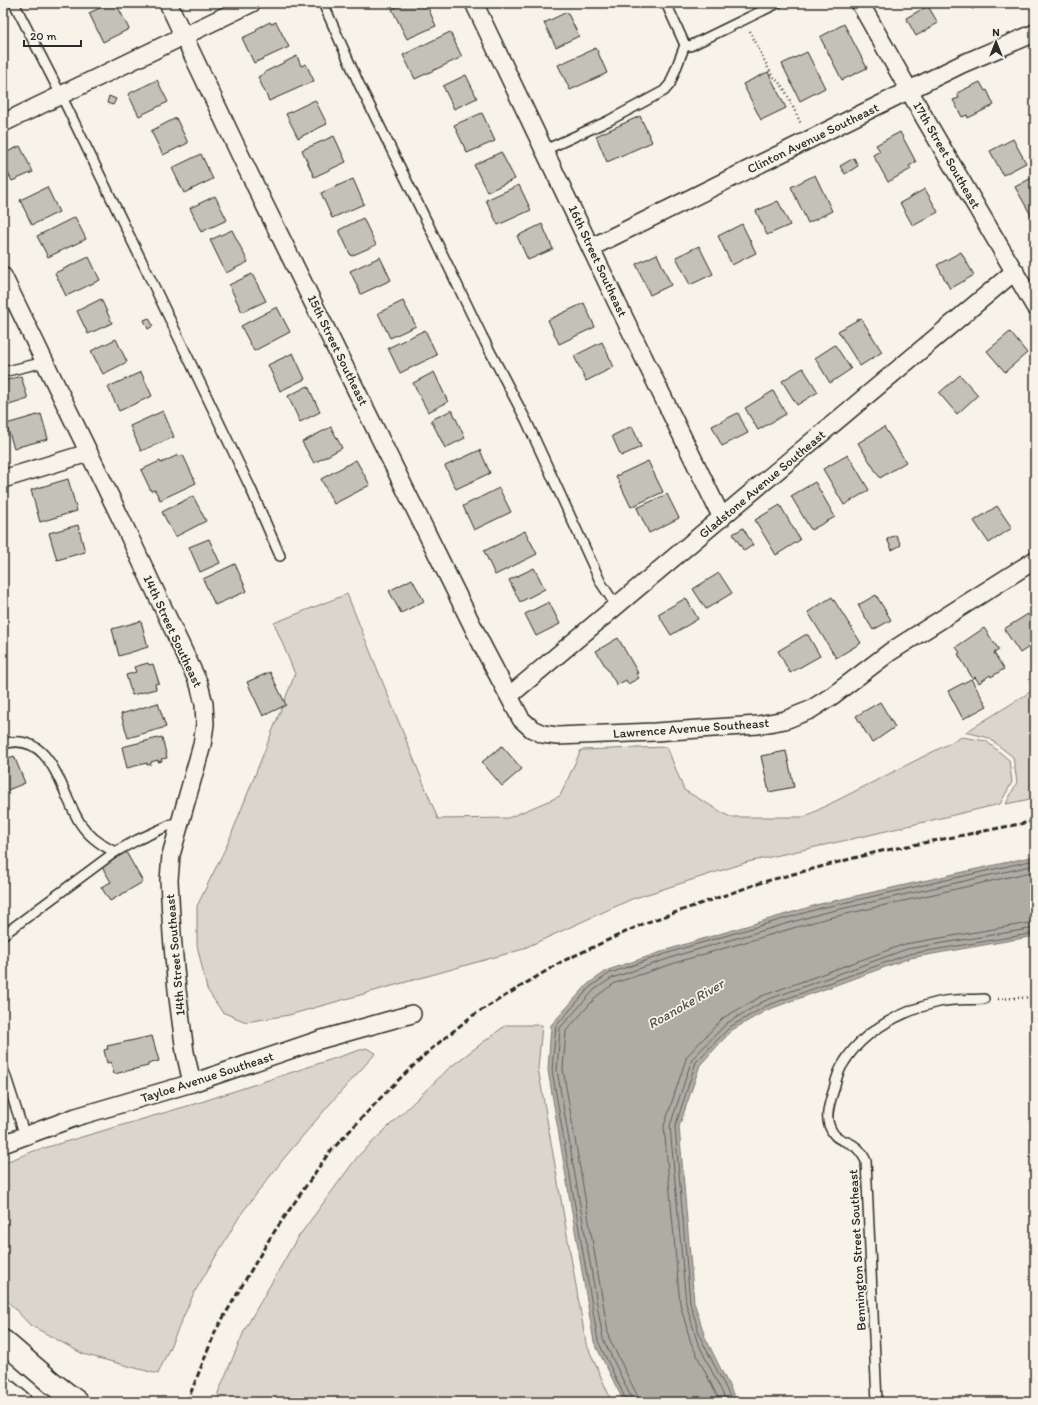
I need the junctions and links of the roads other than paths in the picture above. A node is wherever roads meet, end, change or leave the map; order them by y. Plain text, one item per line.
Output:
1 (14, 3) edge
2 (168, 3) edge
3 (252, 3) edge
4 (323, 3) edge
5 (474, 3) edge
6 (666, 3) edge
7 (778, 3) edge
8 (860, 3) edge
9 (1035, 33) edge
10 (184, 36) junction
11 (685, 44) junction
12 (910, 90) junction
13 (61, 95) junction
14 (3, 123) edge
15 (545, 150) junction
16 (592, 247) junction
17 (1015, 271) junction
18 (3, 276) edge
19 (1035, 307) edge
20 (45, 362) junction
21 (3, 372) edge
22 (88, 453) junction
23 (3, 479) edge
24 (722, 518) junction
25 (280, 556) dead end
26 (1035, 560) edge
27 (617, 607) junction
28 (509, 696) junction
29 (3, 744) edge
30 (181, 820) junction
31 (115, 852) junction
32 (3, 935) edge
33 (984, 999) road end
34 (412, 1014) dead end
35 (3, 1068) edge
36 (192, 1083) junction
37 (25, 1136) junction
38 (3, 1144) edge
39 (3, 1341) edge
40 (3, 1388) edge
41 (20, 1402) edge
42 (77, 1402) edge
43 (877, 1402) edge

1 - 13 lane
2 - 10 street, 15th Street Southeast
3 - 10 street
4 - 27 lane
5 - 15 street, 16th Street Southeast
6 - 11 lane
7 - 11 lane
8 - 12 street, 17th Street Southeast
9 - 12 street, Clinton Avenue Southeast
10 - 13 street
10 - 28 street, 15th Street Southeast
11 - 15 lane
12 - 16 street, Clinton Avenue Southeast
12 - 17 street, 17th Street Southeast
13 - 14 street
13 - 25 lane
15 - 16 street, 16th Street Southeast
16 - 24 street, 16th Street Southeast
17 - 19 street, 17th Street Southeast
17 - 24 street, Gladstone Avenue Southeast
18 - 20 street, 14th Street Southeast
20 - 21 lane
20 - 22 street, 14th Street Southeast
22 - 23 street
22 - 30 street, 14th Street Southeast
24 - 27 street, Gladstone Avenue Southeast
26 - 28 street, Lawrence Avenue Southeast
27 - 28 street, Gladstone Avenue Southeast
29 - 31 lane
30 - 31 lane
30 - 36 street, 14th Street Southeast
31 - 32 lane
33 - 43 lane, Bennington Street Southeast
34 - 36 street, Tayloe Avenue Southeast
35 - 37 lane
36 - 37 street, Tayloe Avenue Southeast
37 - 38 street, Tayloe Avenue Southeast
39 - 42 main road
40 - 41 main road

